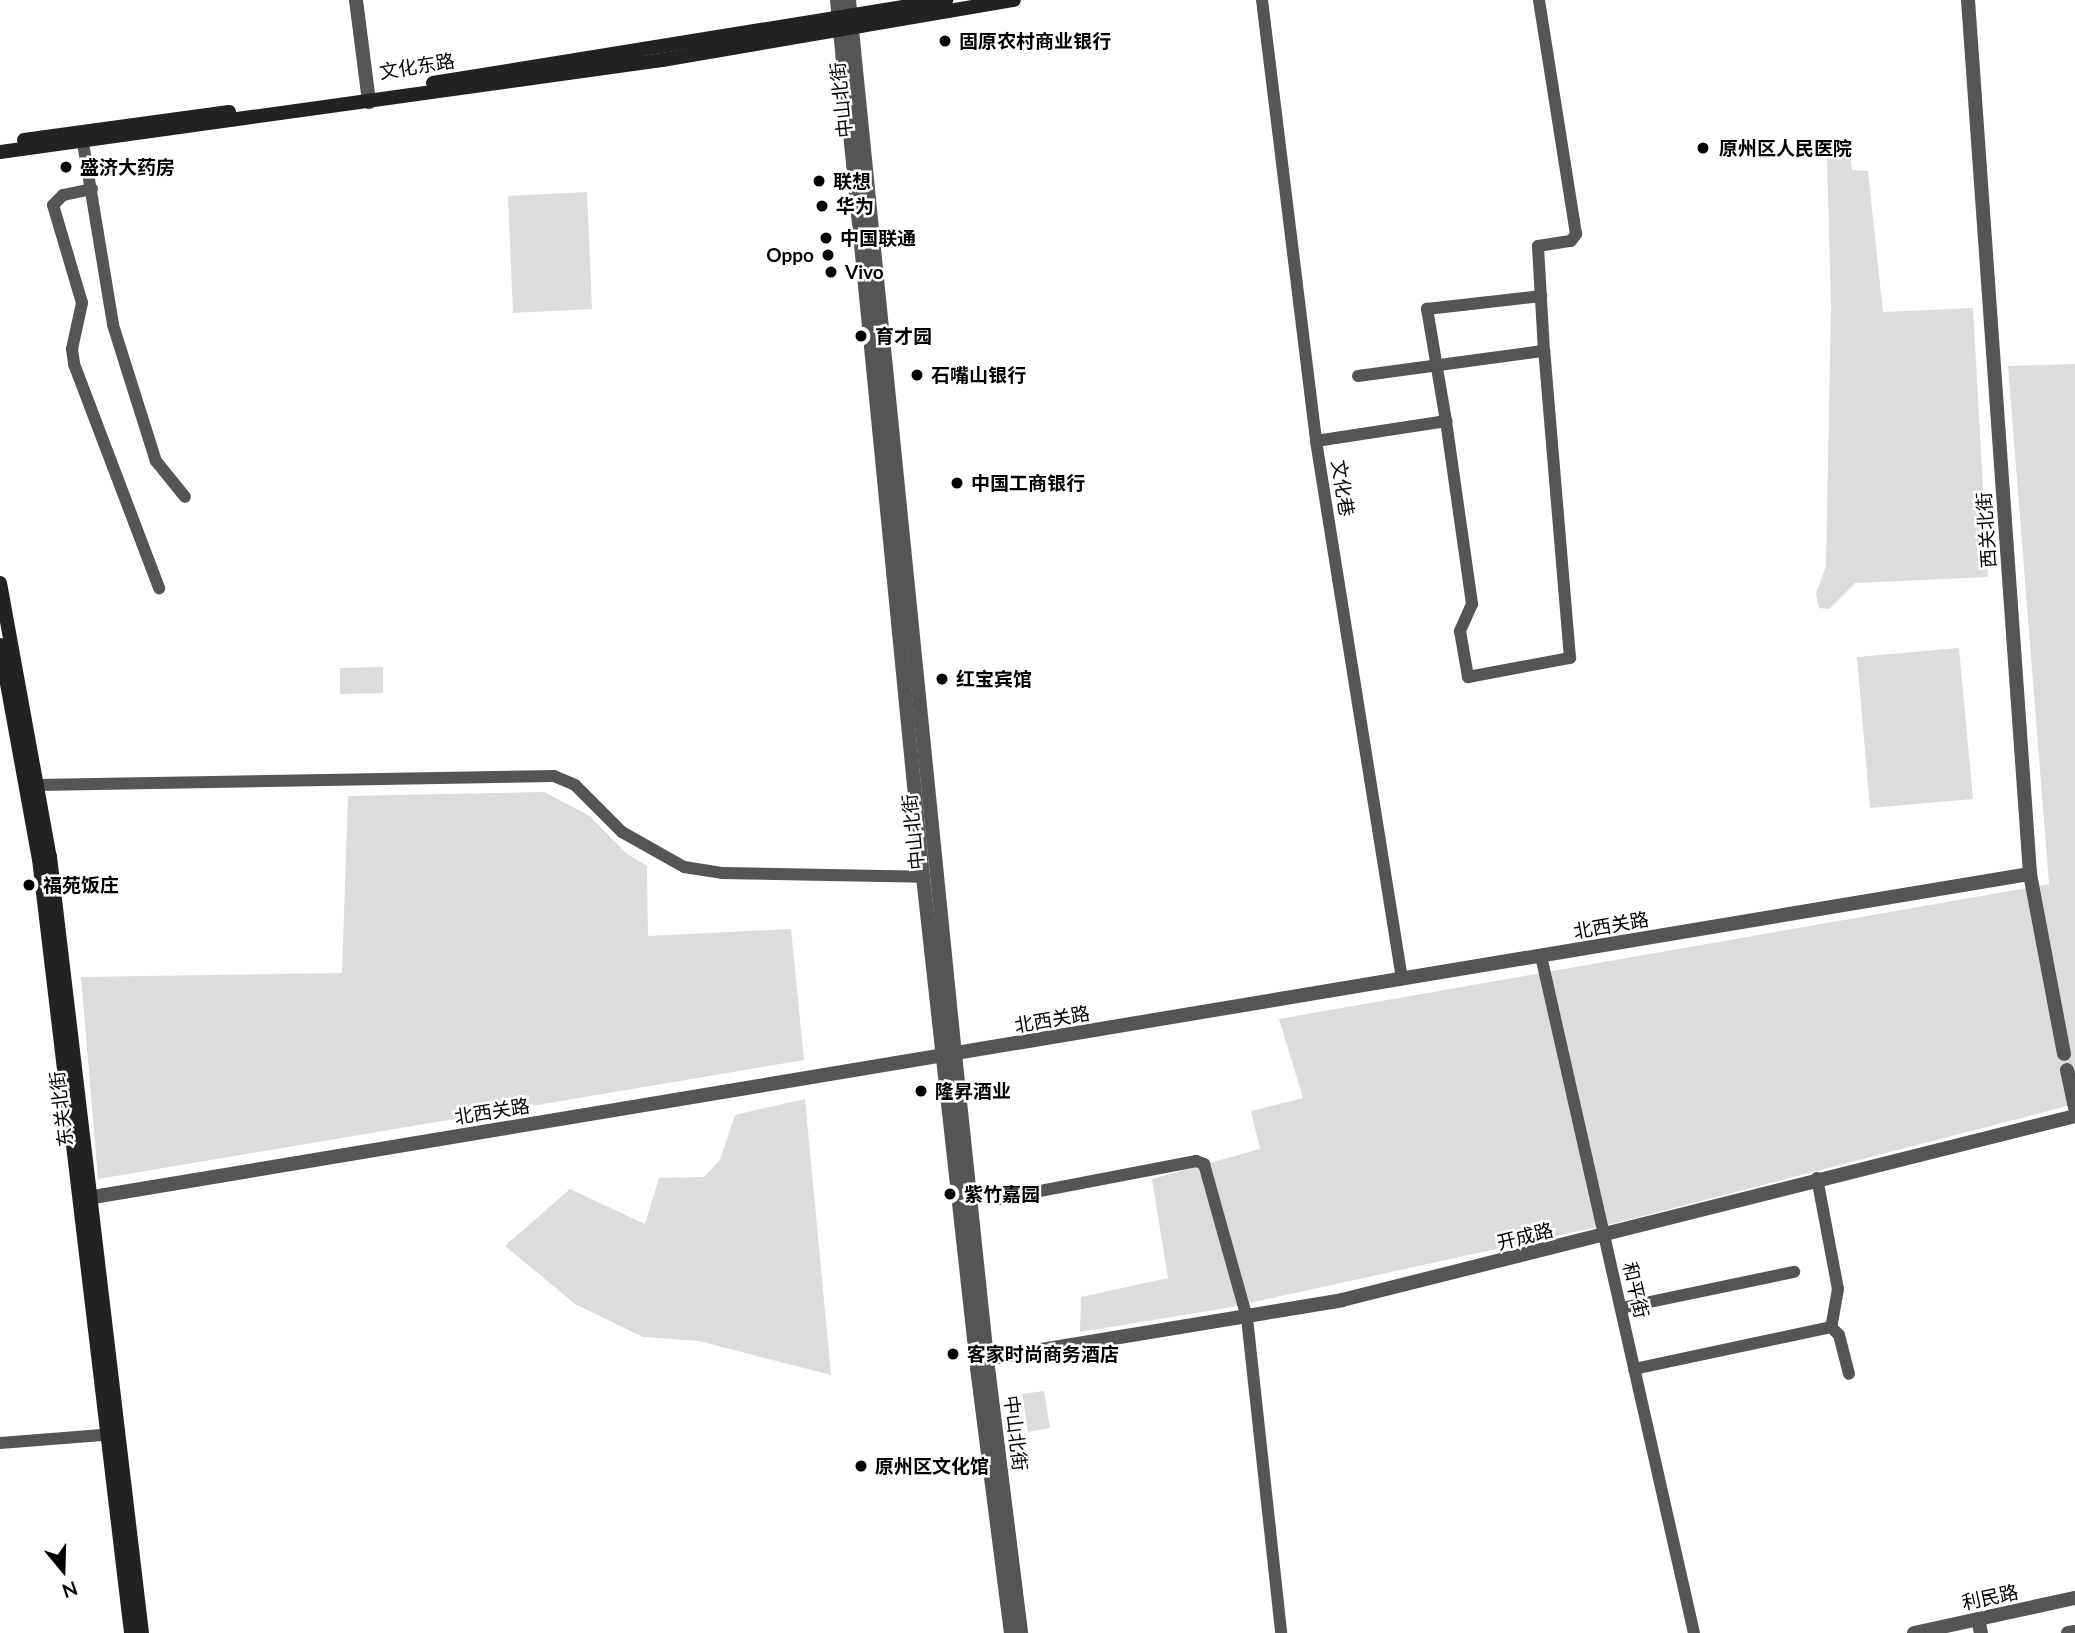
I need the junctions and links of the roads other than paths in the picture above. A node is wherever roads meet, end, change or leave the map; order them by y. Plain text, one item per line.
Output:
1 (356, 0) edge
2 (837, 0) edge
3 (849, 0) edge
4 (946, 0) edge
5 (1014, 0) edge
6 (1262, 0) edge
7 (1539, 0) edge
8 (1968, 0) edge
9 (845, 22) junction
10 (369, 97) junction
11 (0, 143) edge
12 (83, 143) junction
13 (0, 152) edge
14 (92, 188) junction
15 (1541, 296) junction
16 (1544, 351) junction
17 (1438, 366) junction
18 (1358, 376) dead end
19 (1447, 421) junction
20 (1316, 441) junction
21 (184, 497) dead end
22 (0, 583) edge
23 (159, 587) dead end
24 (0, 645) edge
25 (37, 785) junction
26 (2030, 874) junction
27 (923, 877) junction
28 (1541, 956) junction
29 (1402, 979) junction
30 (950, 1054) junction
31 (2064, 1054) dead end
32 (2067, 1070) dead end
33 (2075, 1109) edge
34 (2075, 1115) edge
35 (1817, 1178) junction
36 (85, 1198) junction
37 (999, 1199) dead end
38 (1603, 1236) junction
39 (1794, 1272) dead end
40 (1621, 1308) junction
41 (1247, 1318) junction
42 (1831, 1327) junction
43 (982, 1360) junction
44 (1634, 1369) junction
45 (1849, 1374) dead end
46 (113, 1434) junction
47 (0, 1443) edge
48 (2075, 1598) edge
49 (1980, 1626) edge
50 (2075, 1632) edge
51 (131, 1633) edge
52 (142, 1633) edge
53 (1011, 1633) edge
54 (1021, 1633) edge
55 (1281, 1633) edge
56 (1694, 1633) edge
57 (1914, 1633) edge
58 (2068, 1633) edge

1 - 10 street
2 - 9 street
3 - 9 street
4 - 9 main road
5 - 9 main road
6 - 20 street, 文化巷
7 - 15 street
8 - 26 street, 西关北街
9 - 10 main road, 文化东路
9 - 27 street, 中山北街
9 - 30 street, 中山北街
10 - 11 main road, 文化东路
10 - 12 main road, 文化东路
12 - 13 main road, 文化东路
12 - 14 street
14 - 21 street
14 - 23 street
15 - 16 street
15 - 17 street
16 - 17 street
16 - 19 street
17 - 18 street
17 - 19 street
19 - 20 street
20 - 29 street, 文化巷
22 - 25 main road, 东关北街
24 - 36 main road, 东关北街
25 - 27 street
25 - 36 main road, 东关北街
26 - 28 street, 北西关路
26 - 31 street, 西关北街
27 - 30 street, 中山北街
28 - 29 street, 北西关路
28 - 38 street, 和平街
29 - 30 street, 北西关路
30 - 36 street, 北西关路
30 - 43 street, 中山北街
32 - 33 street
34 - 35 street, 开成路
35 - 38 street, 开成路
35 - 42 street
36 - 46 main road, 东关北街
37 - 41 street
38 - 40 street, 和平街
38 - 41 street, 开成路
39 - 40 street
40 - 44 street, 和平街
41 - 43 street, 开成路
41 - 55 street
42 - 44 street
42 - 45 street
43 - 53 street, 中山北街
43 - 54 street, 中山北街
44 - 56 street, 和平街
46 - 47 street
46 - 51 main road, 东关北街
46 - 52 main road, 东关北街
48 - 49 street, 利民路
49 - 57 street, 利民路
50 - 58 street

